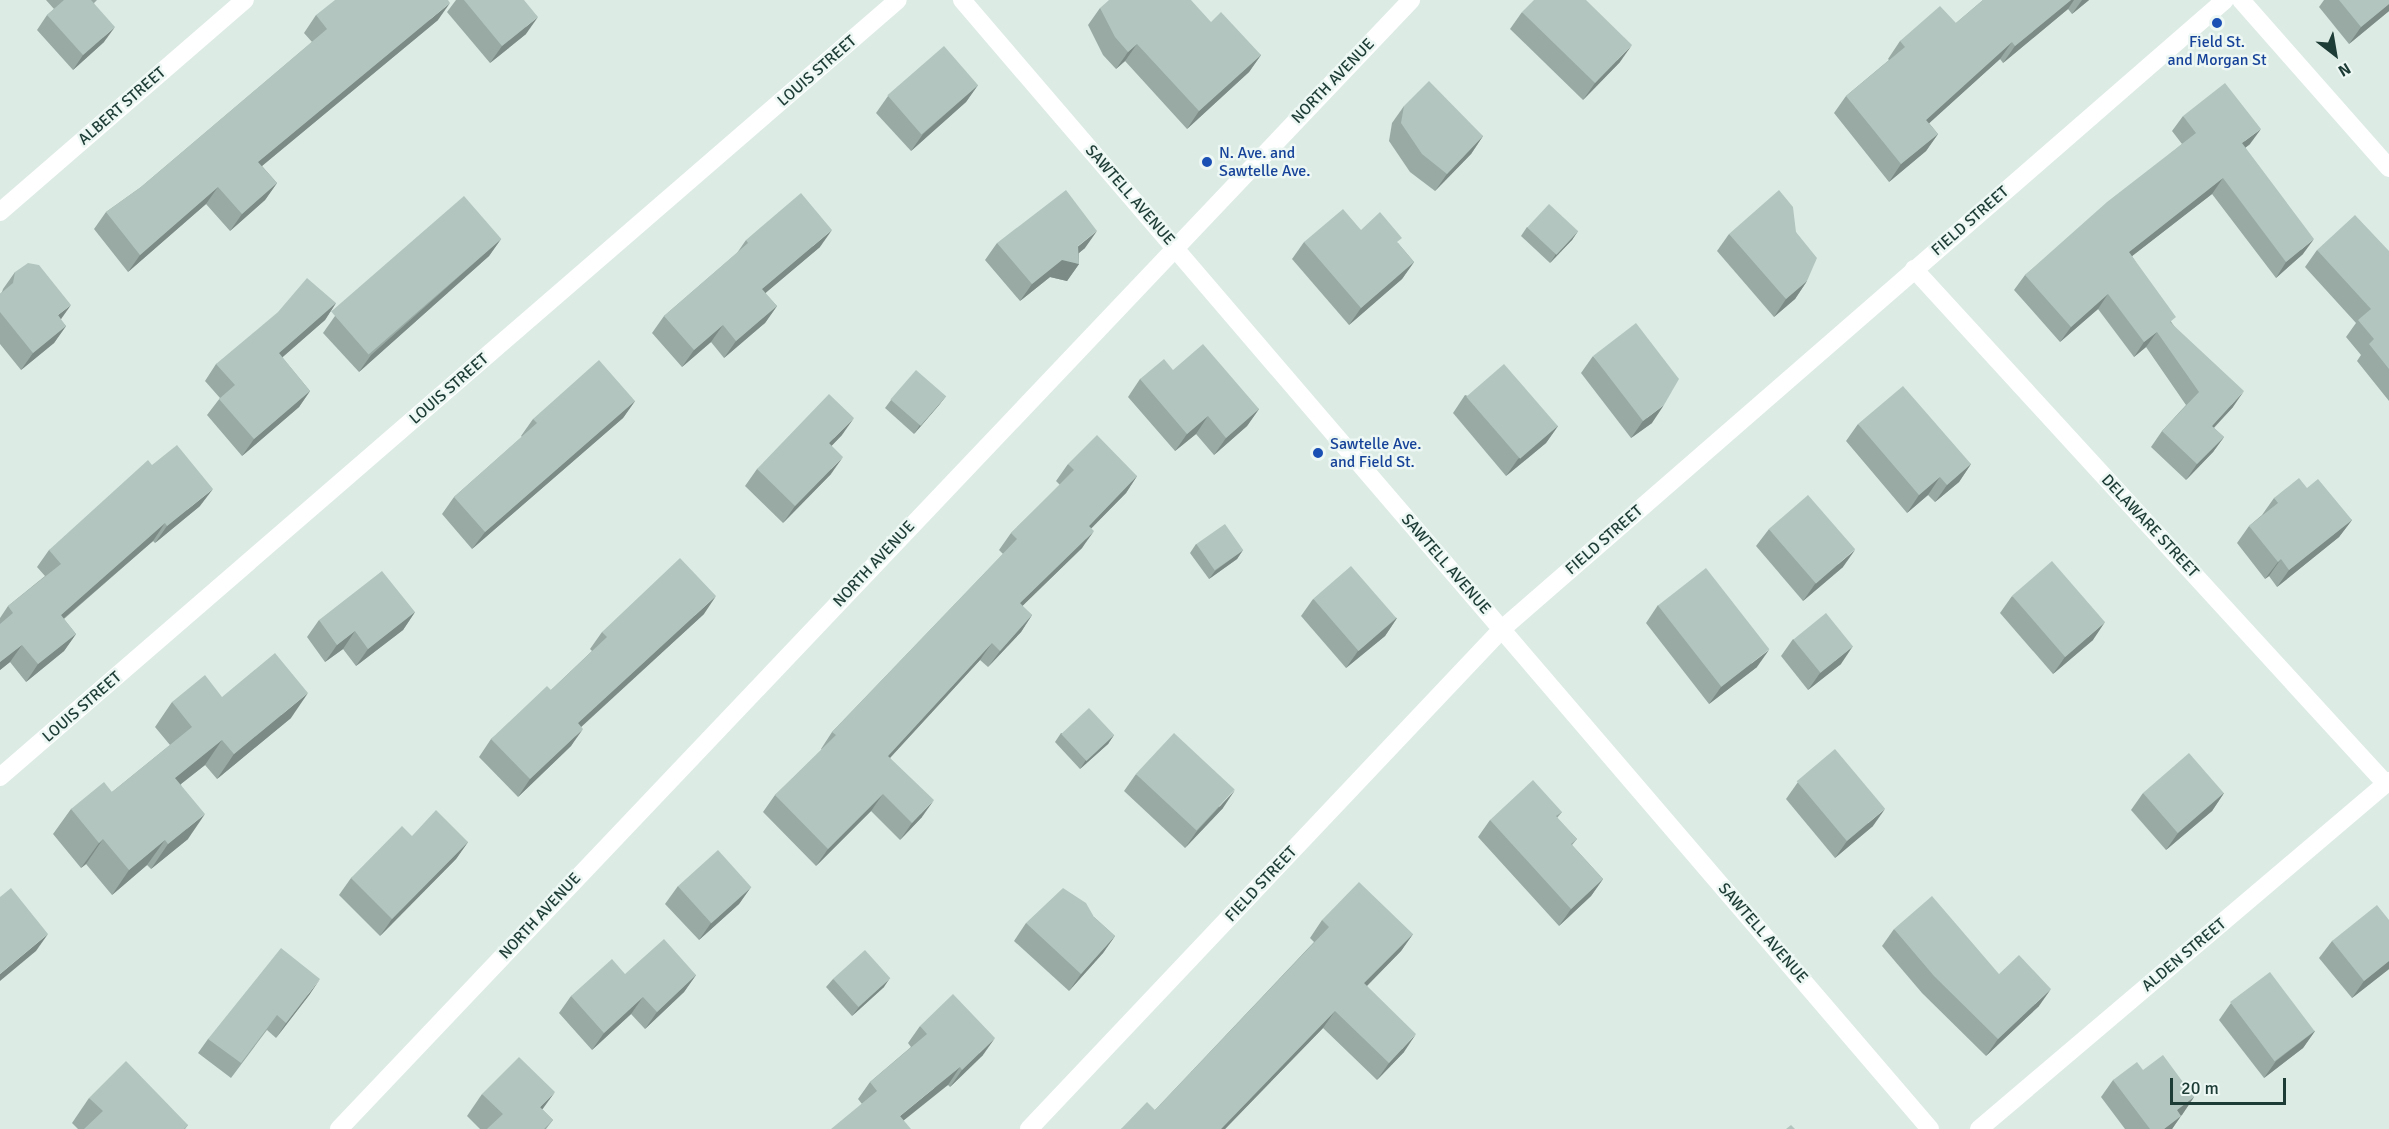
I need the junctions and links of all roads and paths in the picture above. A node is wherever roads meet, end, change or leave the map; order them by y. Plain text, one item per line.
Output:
1 (245, 0) edge
2 (898, 0) edge
3 (962, 0) edge
4 (1411, 0) edge
5 (2225, 0) edge
6 (2241, 0) edge
7 (2389, 168) edge
8 (0, 212) edge
9 (1174, 247) junction
10 (1914, 269) junction
11 (1502, 629) junction
12 (0, 777) edge
13 (2387, 782) edge
14 (339, 1129) edge
15 (1029, 1129) edge
16 (1930, 1129) edge
17 (1979, 1129) edge

1 - 8 street, ALBERT STREET
2 - 12 street, LOUIS STREET
3 - 9 street, SAWTELL AVENUE
4 - 9 street, NORTH AVENUE
5 - 10 street, FIELD STREET
6 - 7 street
9 - 11 street, SAWTELL AVENUE
9 - 14 street, NORTH AVENUE
10 - 11 street, FIELD STREET
10 - 13 street, DELAWARE STREET
11 - 15 street, FIELD STREET
11 - 16 street, SAWTELL AVENUE
13 - 17 street, ALDEN STREET

